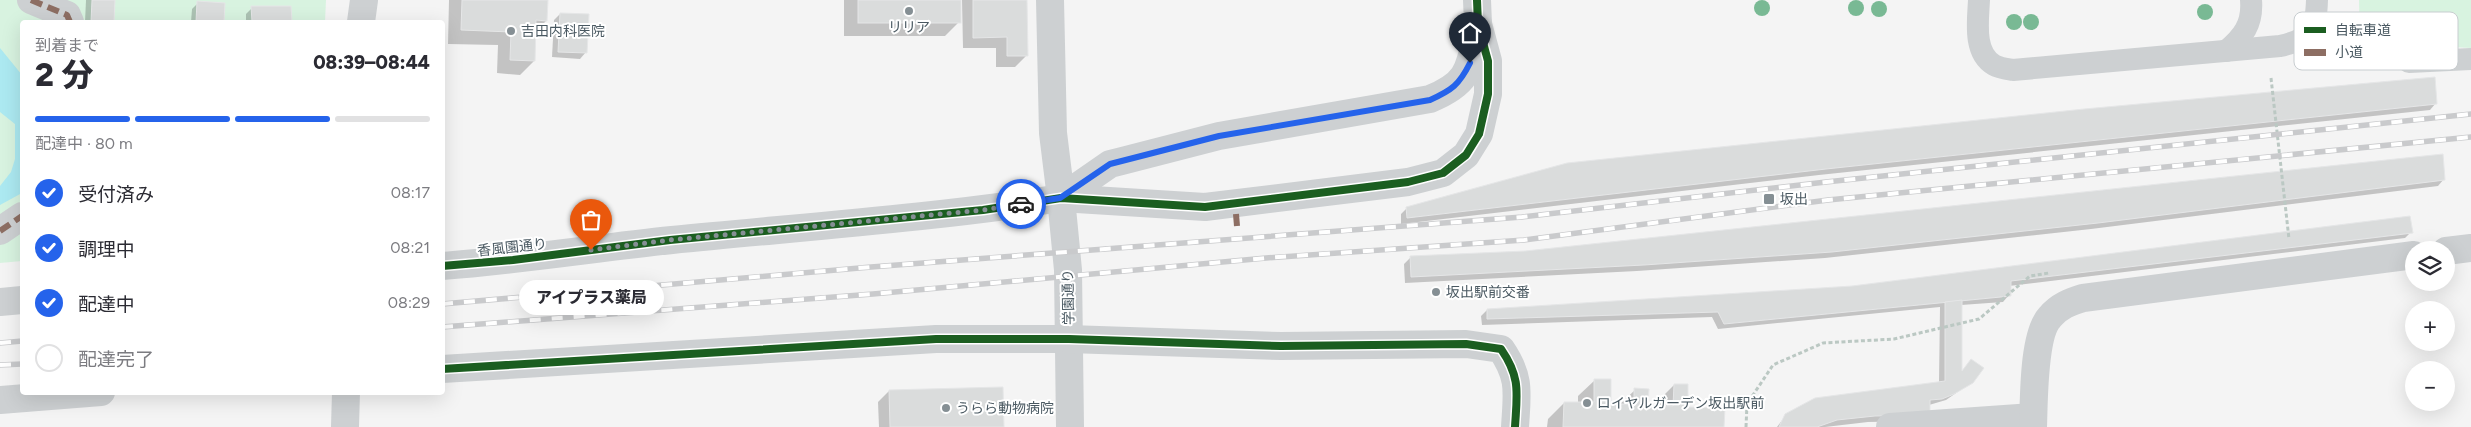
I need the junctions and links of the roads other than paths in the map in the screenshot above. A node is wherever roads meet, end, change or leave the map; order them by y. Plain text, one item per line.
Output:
1 (31, 0) edge
2 (364, 0) edge
3 (1050, 0) edge
4 (1978, 0) edge
5 (2251, 0) edge
6 (1478, 12) edge
7 (69, 20) edge
8 (361, 20) edge
9 (2294, 42) edge
10 (2226, 51) junction
11 (2471, 59) edge
12 (2458, 60) edge
13 (1060, 198) junction
14 (20, 217) edge
15 (0, 231) edge
16 (2471, 248) edge
17 (2455, 250) edge
18 (2405, 256) edge
19 (445, 266) edge
20 (20, 300) edge
21 (0, 302) edge
22 (1069, 338) junction
23 (445, 369) edge
24 (63, 395) edge
25 (346, 395) edge
26 (0, 400) edge
27 (2033, 422) edge
28 (345, 427) edge
29 (1070, 427) edge
30 (1515, 427) edge
31 (1890, 427) edge

1 - 7 street
2 - 8 street
3 - 13 street, 学園通り
4 - 10 lane
5 - 10 lane
6 - 13 street
6 - 13 street
9 - 10 lane
11 - 12 lane
13 - 19 street, 香風園通り
13 - 22 street, 学園通り
14 - 15 street
16 - 17 street
18 - 27 street
20 - 21 street
22 - 23 street
22 - 29 street, 学園通り
22 - 30 street
24 - 26 street
25 - 28 street
27 - 31 street

